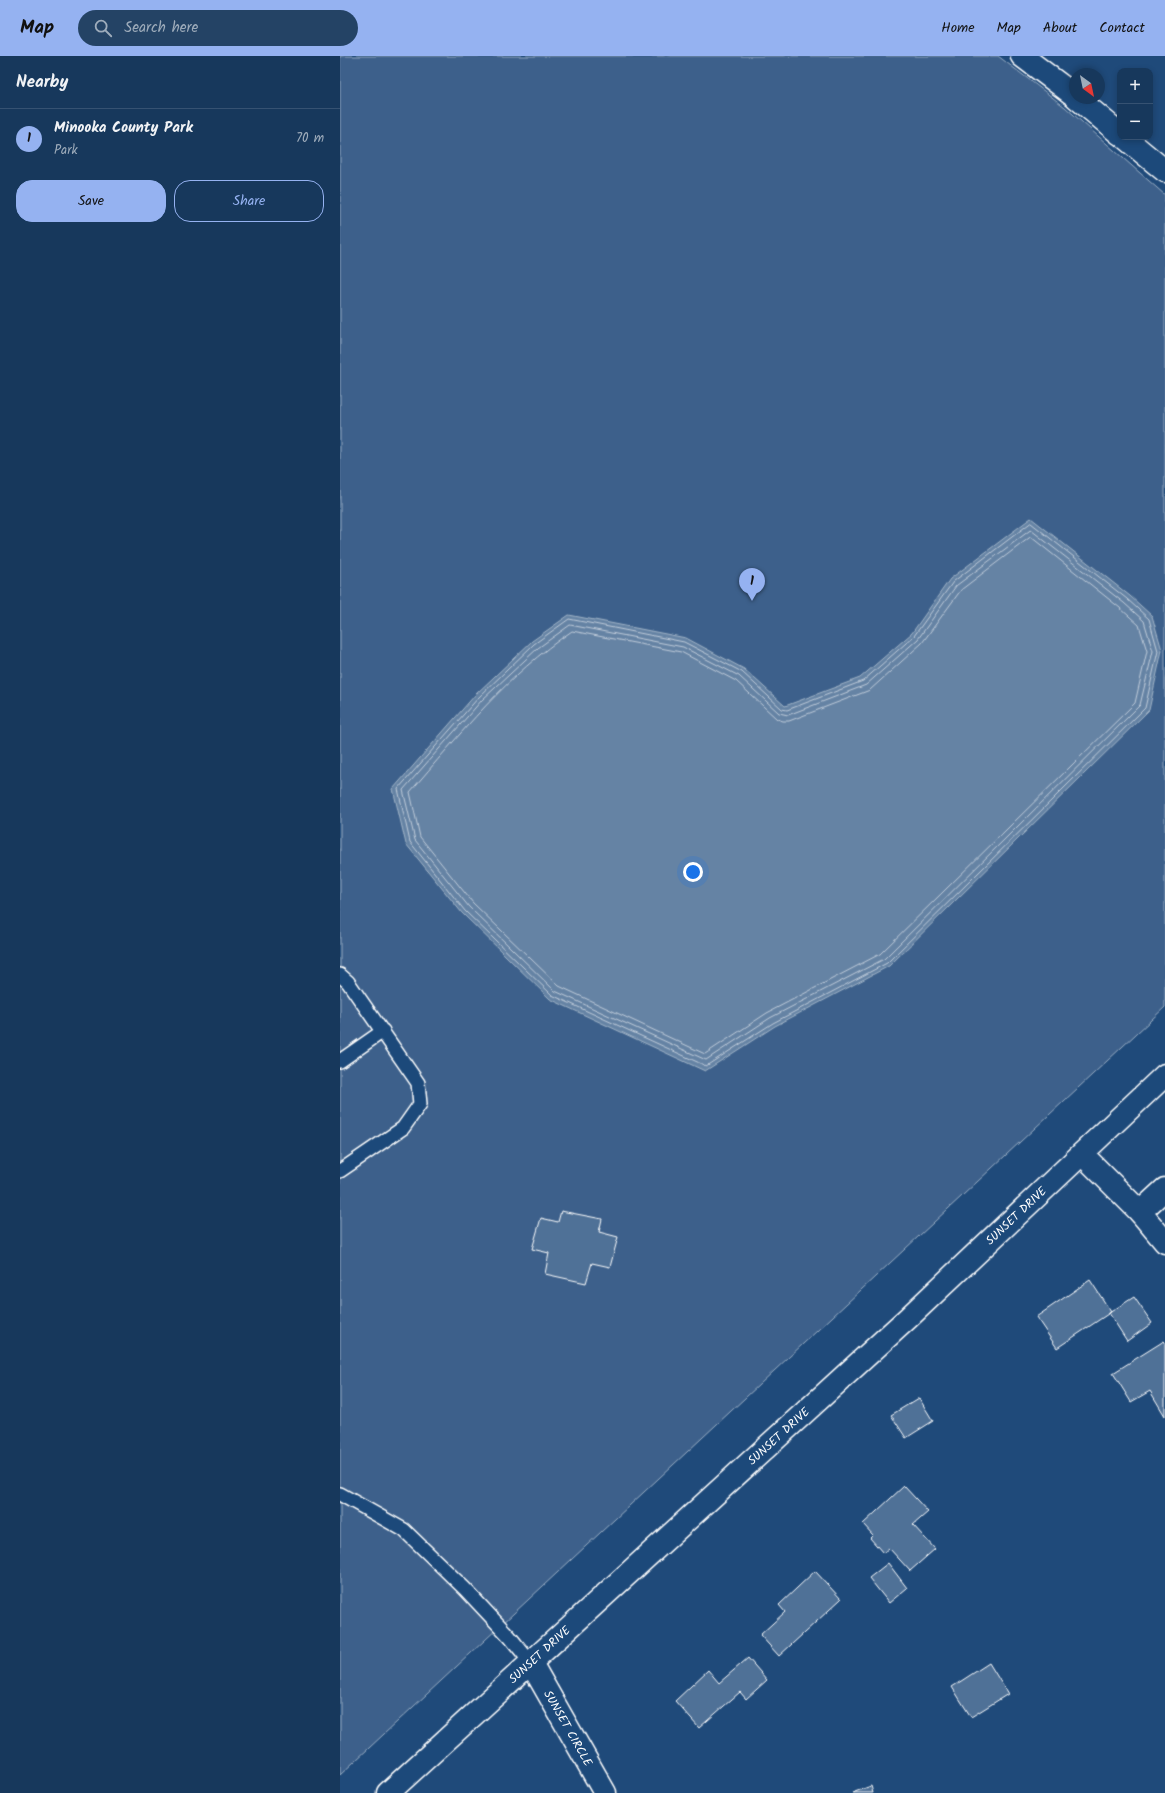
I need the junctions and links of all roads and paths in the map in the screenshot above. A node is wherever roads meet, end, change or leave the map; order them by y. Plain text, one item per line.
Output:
1 (1022, 56) edge
2 (1069, 92) edge
3 (1084, 104) edge
4 (1117, 131) edge
5 (1128, 140) edge
6 (1165, 171) edge
7 (340, 975) edge
8 (383, 1031) junction
9 (340, 1062) edge
10 (1165, 1075) edge
11 (1082, 1154) junction
12 (340, 1171) edge
13 (1165, 1189) edge
14 (1140, 1212) junction
15 (1165, 1242) edge
16 (340, 1494) edge
17 (531, 1663) junction
18 (388, 1793) edge
19 (605, 1793) edge

1 - 2 street
3 - 4 street
5 - 6 street
7 - 8 lane
8 - 9 lane
8 - 12 lane
10 - 11 street, SUNSET DRIVE
11 - 14 street
11 - 17 street, SUNSET DRIVE
13 - 14 street
14 - 15 street
16 - 17 lane
17 - 18 street, SUNSET DRIVE
17 - 19 street, SUNSET CIRCLE

